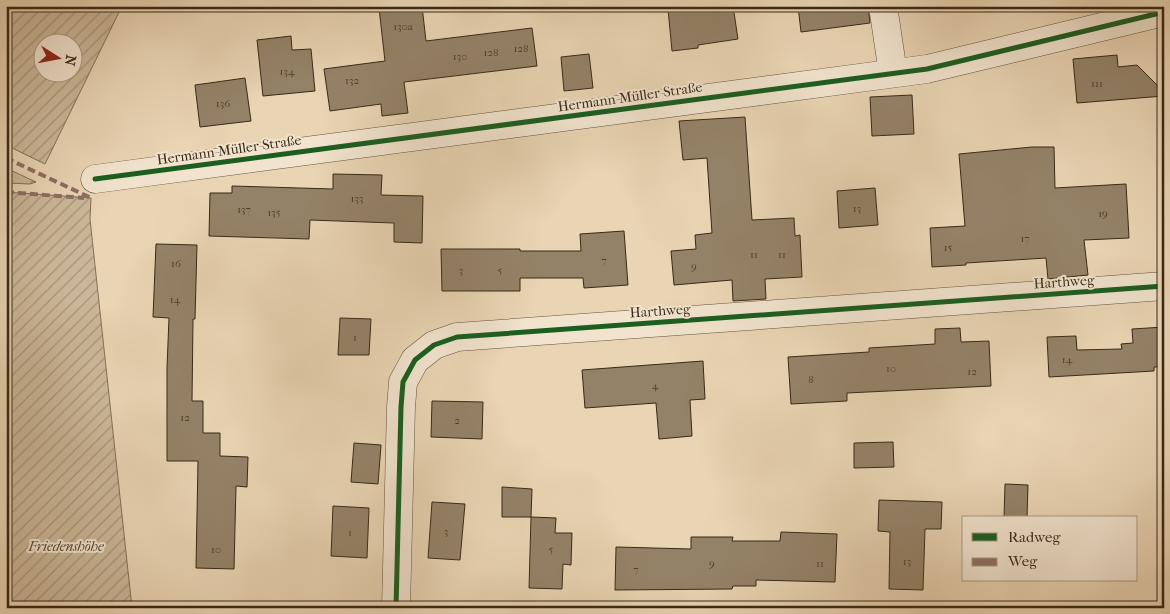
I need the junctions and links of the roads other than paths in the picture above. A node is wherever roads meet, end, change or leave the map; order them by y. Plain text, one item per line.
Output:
1 (883, 6) edge
2 (1164, 12) edge
3 (893, 73) junction
4 (95, 179) dead end
5 (1164, 286) edge
6 (396, 608) edge

1 - 3 street
2 - 3 street, Hermann-Müller-Straße
3 - 4 street, Hermann-Müller-Straße
5 - 6 street, Harthweg

